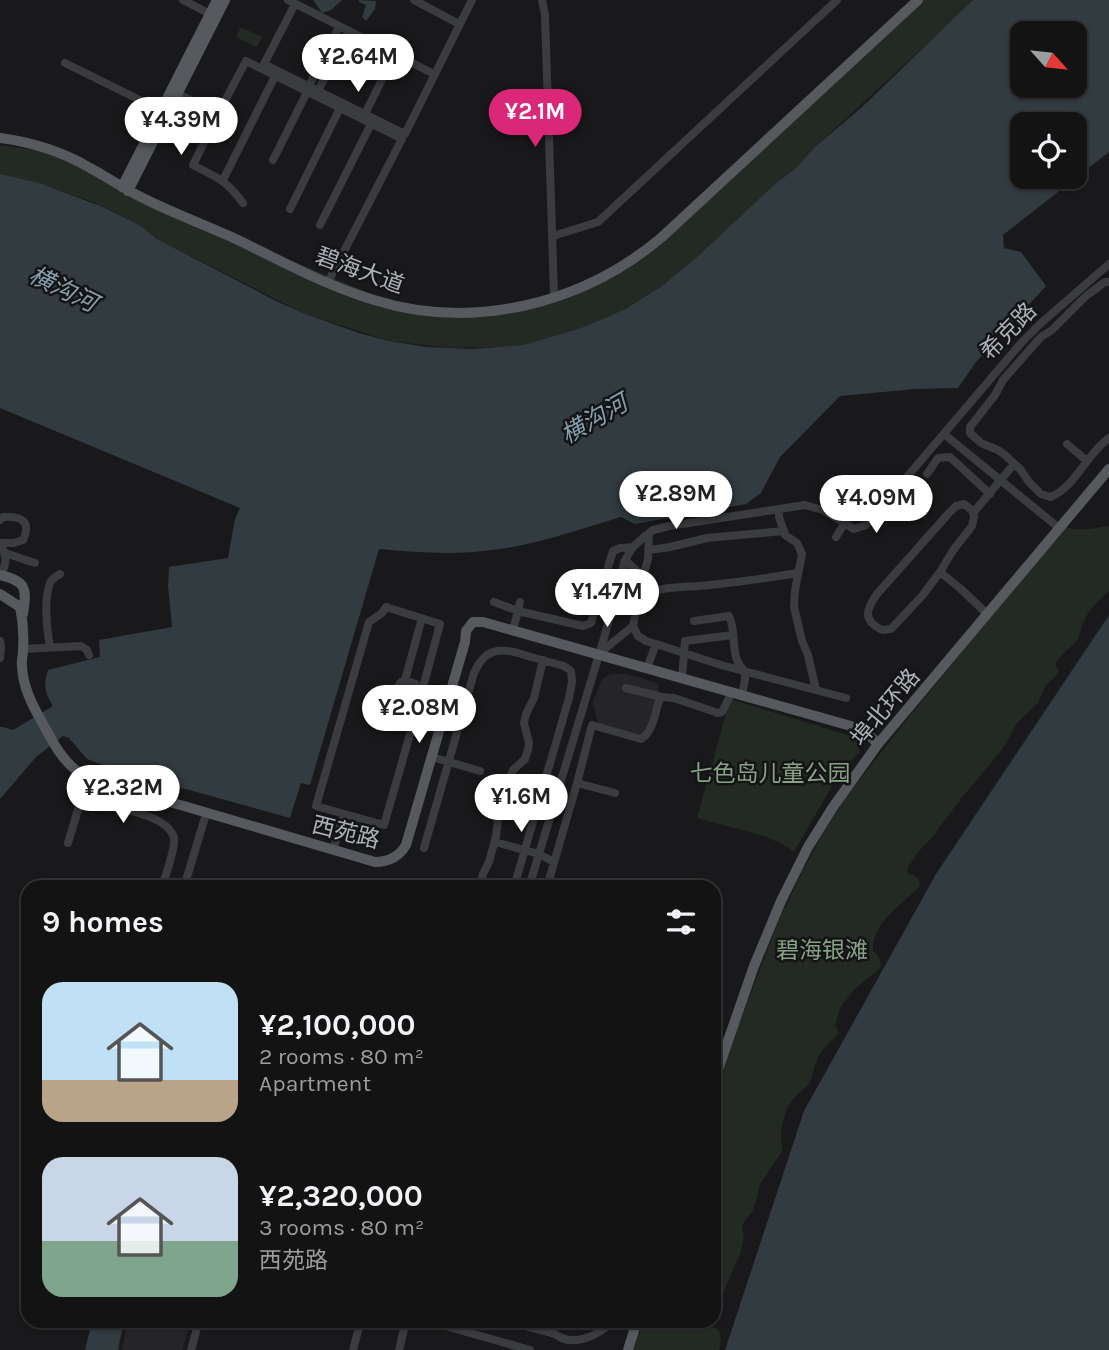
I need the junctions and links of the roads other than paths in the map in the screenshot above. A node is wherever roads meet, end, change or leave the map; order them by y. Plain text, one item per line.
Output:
1 (183, 0) edge
2 (216, 0) edge
3 (225, 0) edge
4 (471, 0) edge
5 (542, 0) edge
6 (837, 0) edge
7 (915, 0) edge
8 (419, 1) edge
9 (291, 2) edge
10 (213, 16) junction
11 (459, 24) junction
12 (339, 27) junction
13 (348, 32) junction
14 (394, 55) junction
15 (65, 63) dead end
16 (434, 74) junction
17 (275, 76) junction
18 (308, 89) junction
19 (174, 91) junction
20 (318, 91) junction
21 (340, 108) junction
22 (163, 112) junction
23 (218, 114) junction
24 (365, 114) junction
25 (371, 124) junction
26 (0, 132) edge
27 (403, 137) junction
28 (0, 138) edge
29 (273, 160) dead end
30 (223, 180) junction
31 (126, 187) junction
32 (243, 203) dead end
33 (290, 209) dead end
34 (320, 225) dead end
35 (552, 236) junction
36 (1109, 264) edge
37 (329, 280) junction
38 (1109, 282) edge
39 (554, 294) junction
40 (944, 434) junction
41 (1109, 438) edge
42 (1068, 443) dead end
43 (1087, 461) junction
44 (1014, 464) junction
45 (1109, 469) edge
46 (927, 474) dead end
47 (996, 489) junction
48 (779, 509) junction
49 (973, 513) junction
50 (0, 520) edge
51 (702, 521) junction
52 (844, 524) junction
53 (1059, 528) junction
54 (784, 531) junction
55 (649, 533) junction
56 (836, 537) dead end
57 (707, 538) junction
58 (0, 543) edge
59 (633, 547) junction
60 (650, 550) junction
61 (5, 553) junction
62 (625, 559) junction
63 (34, 563) dead end
64 (940, 572) junction
65 (797, 573) junction
66 (60, 574) dead end
67 (0, 575) edge
68 (643, 577) junction
69 (0, 594) edge
70 (616, 596) junction
71 (639, 599) junction
72 (494, 602) dead end
73 (519, 606) junction
74 (987, 614) junction
75 (22, 618) junction
76 (422, 618) junction
77 (694, 621) dead end
78 (633, 626) junction
79 (513, 631) junction
80 (733, 635) junction
81 (0, 641) edge
82 (656, 644) junction
83 (50, 647) junction
84 (23, 649) junction
85 (683, 653) junction
86 (599, 654) junction
87 (89, 655) dead end
88 (0, 658) edge
89 (543, 660) junction
90 (647, 668) junction
91 (745, 671) junction
92 (682, 678) junction
93 (405, 680) junction
94 (626, 688) dead end
95 (816, 690) junction
96 (422, 691) junction
97 (737, 694) junction
98 (662, 697) junction
99 (846, 698) dead end
100 (448, 700) junction
101 (419, 703) junction
102 (444, 711) junction
103 (878, 744) junction
104 (432, 757) junction
105 (449, 762) junction
106 (480, 771) dead end
107 (95, 780) junction
108 (577, 783) junction
109 (615, 793) dead end
110 (89, 802) junction
111 (206, 814) junction
112 (344, 814) junction
113 (495, 842) junction
114 (68, 843) dead end
115 (424, 848) dead end
116 (333, 850) junction
117 (525, 850) junction
118 (539, 854) junction
119 (554, 862) junction
120 (164, 880) edge
121 (186, 880) edge
122 (482, 880) edge
123 (516, 880) edge
124 (531, 880) edge
125 (549, 880) edge
126 (721, 1061) edge
127 (197, 1328) edge
128 (359, 1328) edge
129 (404, 1328) edge
130 (453, 1328) edge
131 (533, 1328) edge
132 (605, 1328) edge
133 (635, 1328) edge
134 (191, 1350) edge
135 (353, 1350) edge
136 (399, 1350) edge
137 (530, 1350) edge
138 (628, 1350) edge

1 - 10 street
2 - 10 main road
3 - 10 main road
4 - 11 street
5 - 35 street
6 - 35 street
7 - 37 main road, 碧海大道
7 - 39 main road, 碧海大道
8 - 11 street
9 - 12 street
9 - 18 street
10 - 19 main road
11 - 16 street
12 - 13 street
12 - 18 street
13 - 14 street
13 - 20 street
14 - 16 street
14 - 24 street
15 - 22 street
16 - 27 street
17 - 18 street
17 - 23 street
17 - 30 street
18 - 20 street
18 - 21 street
18 - 29 street
19 - 22 main road
19 - 23 street
20 - 24 street
21 - 25 street
21 - 33 street
22 - 31 main road
23 - 30 street
24 - 27 street
25 - 27 street
25 - 34 street
26 - 31 main road, 碧海大道
27 - 37 street
28 - 31 main road, 碧海大道
30 - 32 street
31 - 37 main road, 碧海大道
35 - 39 street
36 - 40 street, 希克路
37 - 39 main road, 碧海大道
38 - 44 street
40 - 47 street
40 - 52 street, 希克路
41 - 43 street
42 - 43 street
43 - 44 street
44 - 47 street
45 - 53 main road, 埠北环路
46 - 47 street
47 - 49 street
47 - 53 street
48 - 51 street
48 - 52 street
48 - 54 street
49 - 64 street
49 - 64 street
50 - 58 street
51 - 55 street
51 - 57 street
52 - 56 street
53 - 74 main road, 埠北环路
54 - 57 street
54 - 65 street
55 - 59 street
55 - 60 street
57 - 60 street
58 - 61 street
59 - 62 street
59 - 73 street
60 - 68 street
61 - 63 street
61 - 67 street
62 - 68 street
62 - 70 street
64 - 74 street
65 - 71 street
65 - 95 street
66 - 83 street
67 - 75 main road, 西苑路
68 - 71 street
69 - 75 main road
70 - 71 street
70 - 86 street
71 - 78 street
72 - 73 street
73 - 79 street
74 - 103 main road, 埠北环路
75 - 84 main road, 西苑路
76 - 93 street
76 - 96 street
76 - 112 street
77 - 80 street
78 - 82 street
78 - 86 street
79 - 86 main road, 西苑路
79 - 100 main road, 西苑路
80 - 85 street
80 - 91 street
81 - 88 street
82 - 85 street
82 - 90 street
83 - 84 street
83 - 87 street
84 - 107 main road, 西苑路
85 - 91 street
85 - 92 street
86 - 90 main road, 西苑路
86 - 118 street
89 - 105 street
89 - 113 street
89 - 117 street
90 - 92 main road, 西苑路
91 - 95 street
91 - 97 street
92 - 97 main road, 西苑路
93 - 96 street
93 - 101 street
94 - 98 street
95 - 99 street
96 - 100 street
96 - 101 street
97 - 98 street
97 - 103 main road, 西苑路
98 - 108 street
100 - 102 main road, 西苑路
101 - 102 street
101 - 112 street
102 - 104 main road, 西苑路
103 - 126 main road, 埠北环路
104 - 105 street
104 - 116 main road, 西苑路
105 - 106 street
105 - 115 street
107 - 110 street
107 - 111 main road, 西苑路
108 - 109 street
108 - 119 street
110 - 114 street
110 - 120 street
111 - 116 main road, 西苑路
111 - 121 street
112 - 116 street
113 - 117 street
113 - 122 street
117 - 118 street
117 - 123 street
118 - 119 street
118 - 124 street
119 - 125 street
127 - 134 street
128 - 135 street
129 - 136 street
130 - 137 street
131 - 132 street
133 - 138 main road

